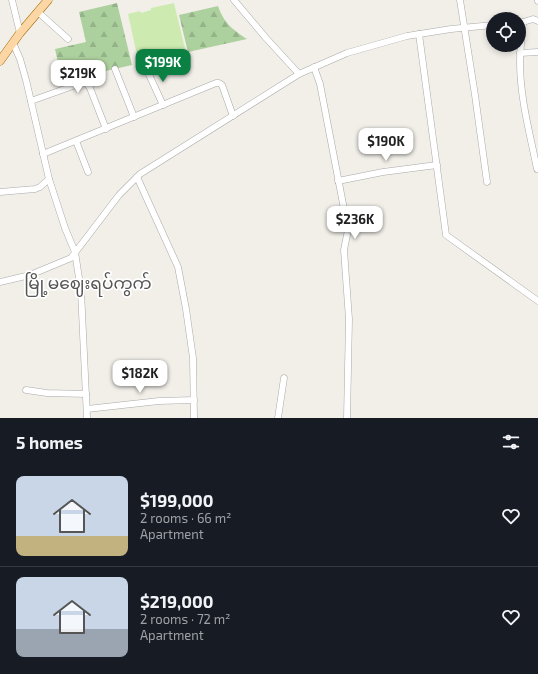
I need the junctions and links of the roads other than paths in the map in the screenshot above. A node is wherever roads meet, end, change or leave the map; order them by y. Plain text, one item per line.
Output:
1 (12, 0) edge
2 (48, 0) edge
3 (234, 0) edge
4 (460, 0) edge
5 (38, 12) junction
6 (536, 19) edge
7 (526, 21) edge
8 (486, 26) edge
9 (463, 28) junction
10 (20, 33) junction
11 (419, 34) junction
12 (68, 39) dead end
13 (13, 43) junction
14 (0, 52) edge
15 (538, 52) edge
16 (520, 53) joint
17 (0, 61) edge
18 (314, 67) junction
19 (146, 68) dead end
20 (115, 69) dead end
21 (299, 74) junction
22 (31, 101) junction
23 (163, 105) junction
24 (233, 116) junction
25 (134, 118) junction
26 (106, 129) junction
27 (76, 141) junction
28 (43, 154) junction
29 (437, 165) junction
30 (537, 169) dead end
31 (88, 172) dead end
32 (137, 177) junction
33 (49, 179) junction
34 (338, 181) junction
35 (486, 182) dead end
36 (0, 192) edge
37 (75, 252) junction
38 (0, 282) edge
39 (538, 301) edge
40 (284, 378) dead end
41 (26, 390) dead end
42 (86, 394) junction
43 (194, 400) junction
44 (87, 410) junction
45 (86, 418) edge
46 (194, 418) edge
47 (278, 418) edge
48 (347, 418) edge

1 - 10 street
2 - 5 main road
3 - 21 street
4 - 9 street
5 - 10 main road
5 - 12 street
6 - 7 street
8 - 9 street
9 - 11 street
9 - 35 street
10 - 13 main road
11 - 18 street
11 - 29 street
13 - 14 main road
13 - 17 main road
13 - 22 street
15 - 16 street
16 - 30 street
18 - 21 street
18 - 34 street
19 - 23 street
20 - 25 street
21 - 24 street
22 - 26 street
22 - 28 street
23 - 24 street
23 - 25 street
24 - 32 street
25 - 26 street
26 - 27 street
27 - 28 street
27 - 31 street
28 - 33 street
29 - 34 street
29 - 39 street
32 - 37 street
32 - 43 street
33 - 36 street
33 - 37 street
34 - 48 street
37 - 38 street
37 - 42 street
40 - 47 street
41 - 42 street
42 - 44 street
43 - 44 street
43 - 46 street
44 - 45 street

